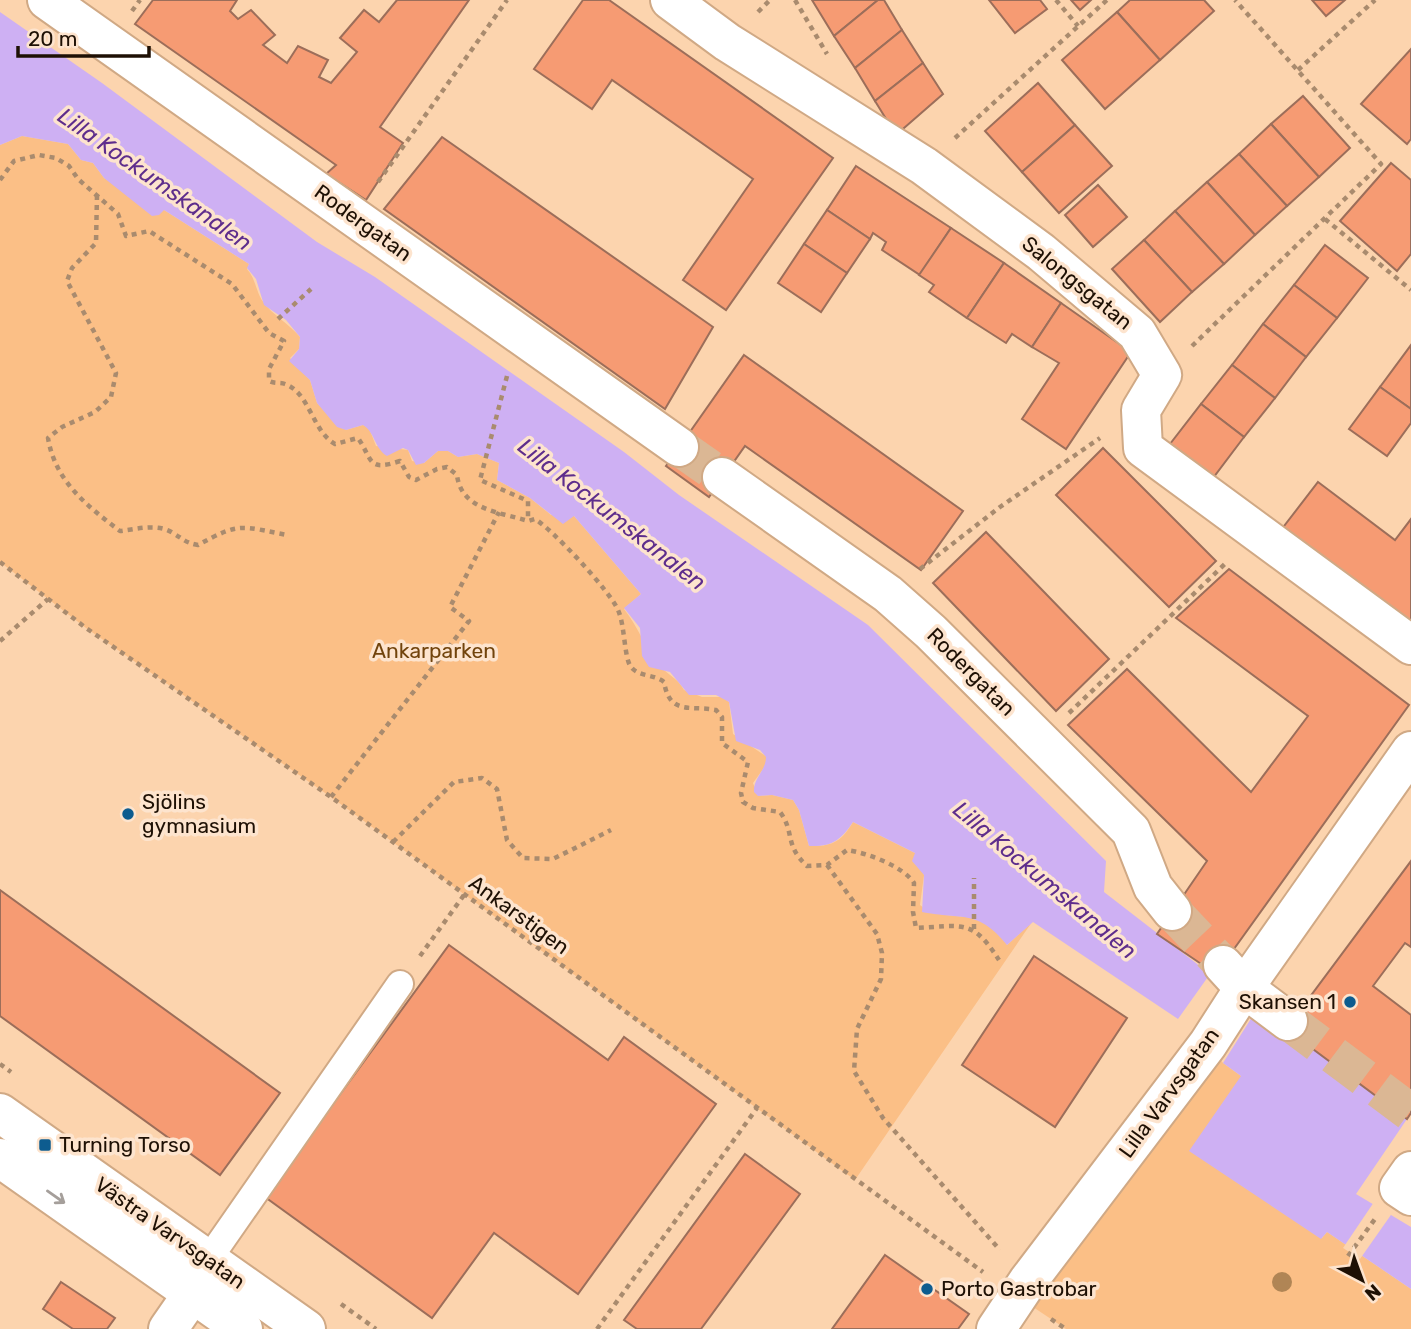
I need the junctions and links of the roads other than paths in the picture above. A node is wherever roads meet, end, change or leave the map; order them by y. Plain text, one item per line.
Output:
1 (47, 0) edge
2 (670, 0) edge
3 (679, 447) tunnel mouth
4 (722, 477) tunnel mouth
5 (1411, 645) edge
6 (1411, 751) edge
7 (1172, 911) tunnel mouth
8 (1235, 982) junction
9 (400, 984) road end
10 (1288, 1021) tunnel mouth
11 (0, 1113) edge
12 (0, 1157) edge
13 (1411, 1171) edge
14 (1395, 1205) edge
15 (201, 1277) junction
16 (168, 1329) edge
17 (243, 1329) edge
18 (306, 1329) edge
19 (996, 1329) edge

1 - 3 street, Rodergatan
2 - 5 street, Salongsgatan
4 - 7 street, Rodergatan
6 - 8 street, Lilla Varvsgatan
8 - 10 street
8 - 19 street, Lilla Varvsgatan
9 - 15 lane
11 - 15 street, Västra Varvsgatan
12 -> 15 street, Västra Varvsgatan
13 - 14 street
15 - 16 street
15 - 17 street, Västra Varvsgatan
15 - 18 street, Västra Varvsgatan

